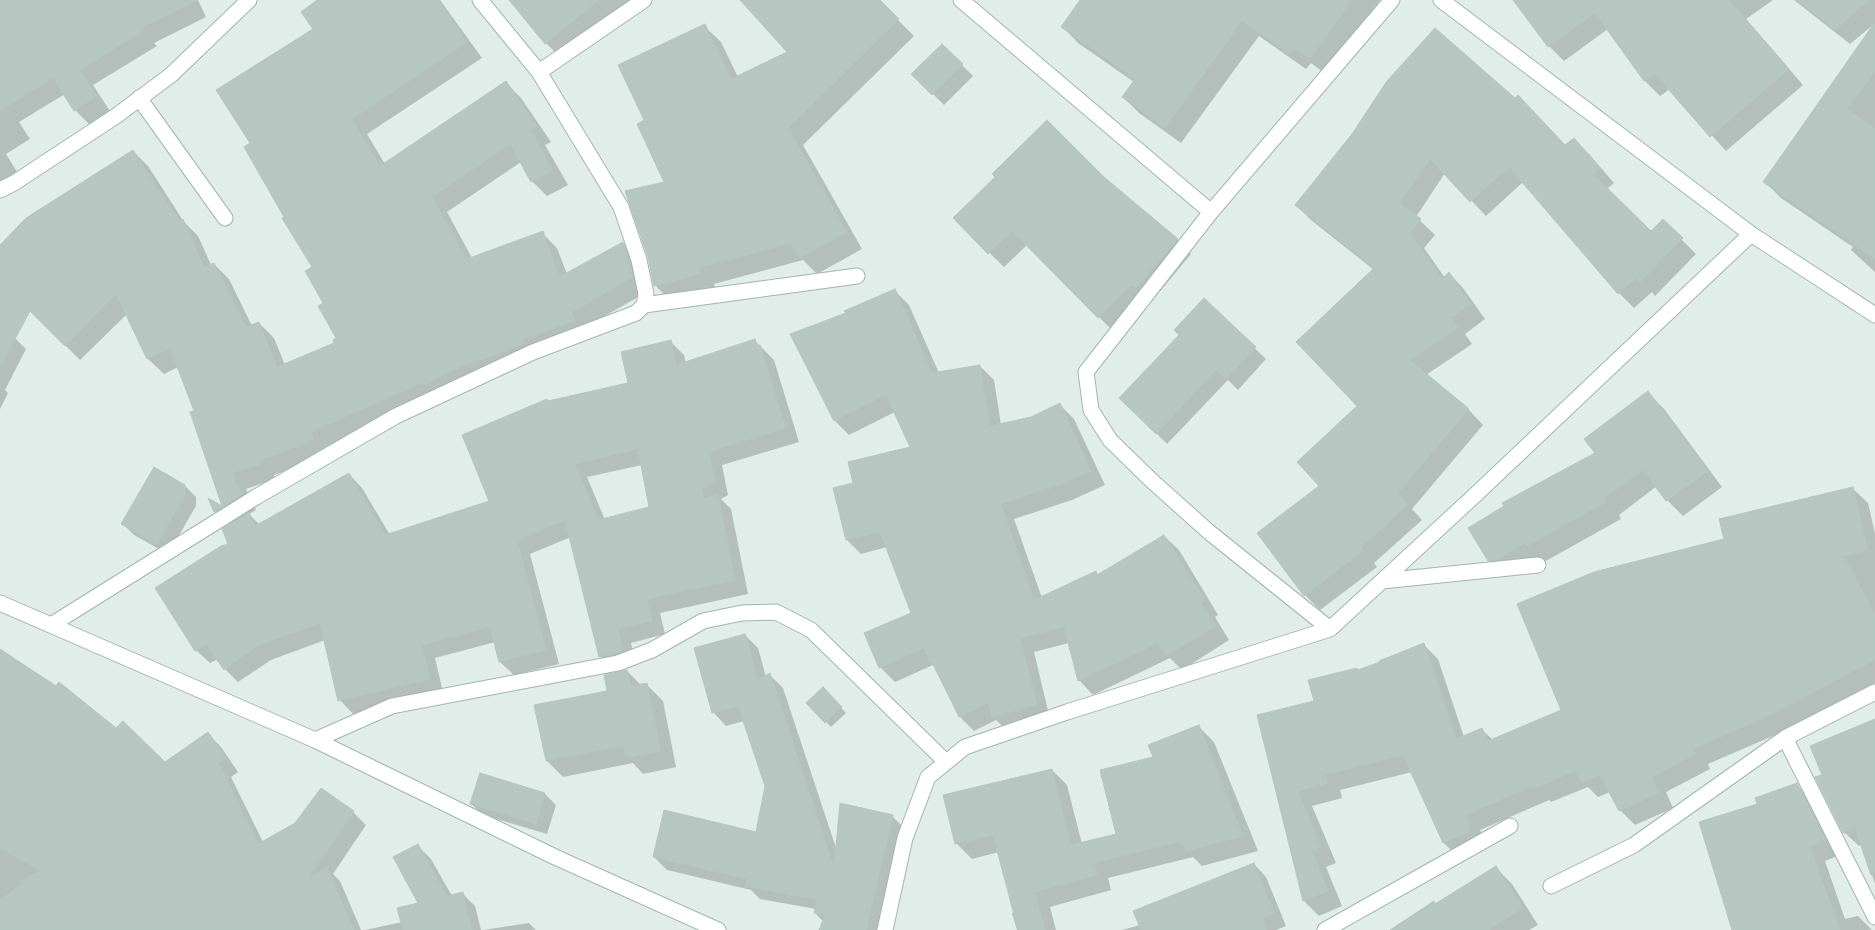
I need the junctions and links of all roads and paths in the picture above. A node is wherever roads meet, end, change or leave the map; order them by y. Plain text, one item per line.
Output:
1 (249, 0) edge
2 (480, 0) edge
3 (644, 0) edge
4 (961, 0) edge
5 (1392, 0) edge
6 (1441, 0) edge
7 (539, 72) junction
8 (139, 98) junction
9 (0, 190) edge
10 (1211, 212) junction
11 (226, 218) dead end
12 (1751, 234) junction
13 (857, 276) dead end
14 (644, 305) junction
15 (1875, 315) edge
16 (1538, 566) dead end
17 (1382, 582) junction
18 (0, 603) edge
19 (52, 625) junction
20 (1330, 629) junction
21 (1875, 692) edge
22 (1785, 738) junction
23 (315, 740) junction
24 (946, 762) junction
25 (1510, 826) dead end
26 (1551, 886) dead end
27 (1875, 917) edge
28 (718, 930) edge
29 (884, 930) edge
30 (1325, 930) edge

1 - 8 street
2 - 7 street
3 - 7 street
4 - 10 street
5 - 10 street
6 - 12 street
7 - 14 street
8 - 9 street
8 - 11 street
10 - 20 street
12 - 15 street
12 - 17 street
13 - 14 street
14 - 19 street
16 - 17 street
17 - 20 street
18 - 19 street
19 - 23 street
20 - 24 street
21 - 22 street
22 - 26 street
22 - 27 street
23 - 24 street
23 - 28 street
24 - 29 street
25 - 30 street

